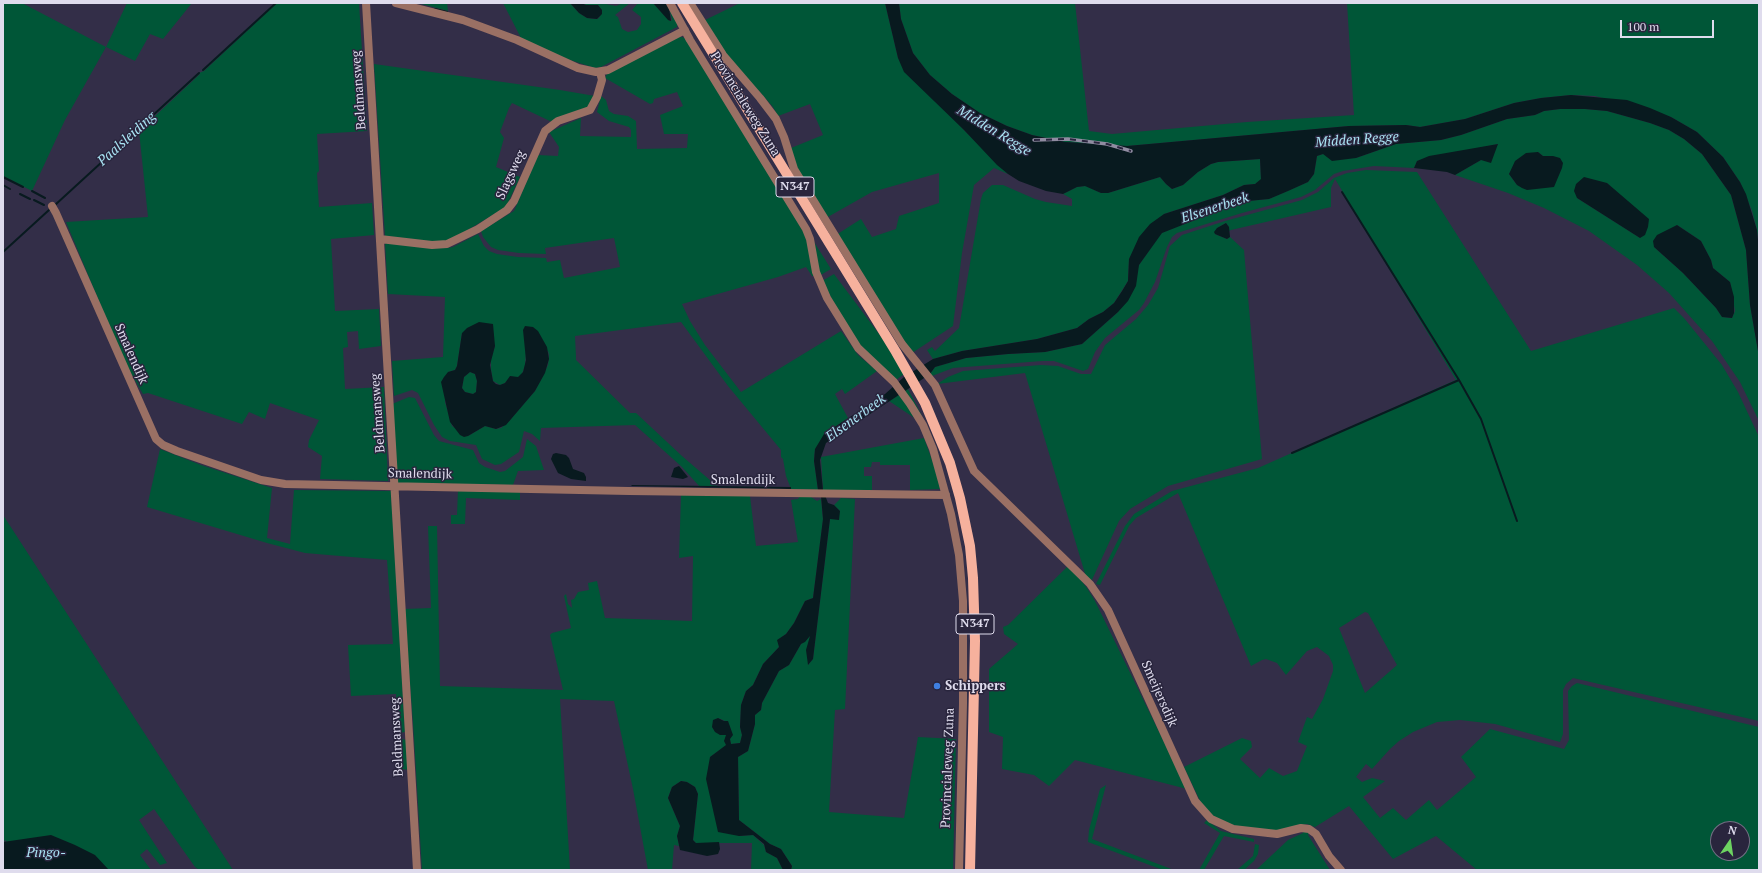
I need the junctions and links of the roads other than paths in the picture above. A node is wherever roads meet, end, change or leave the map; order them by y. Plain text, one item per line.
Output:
1 (366, 3) edge
2 (396, 3) edge
3 (670, 3) edge
4 (682, 3) edge
5 (690, 3) edge
6 (685, 30) junction
7 (600, 72) junction
8 (52, 206) dead end
9 (380, 239) junction
10 (974, 471) joint
11 (394, 486) junction
12 (946, 495) junction
13 (417, 870) edge
14 (959, 870) edge
15 (970, 870) edge
16 (1341, 870) edge

1 - 9 street, Beldmansweg
2 - 7 street
3 - 6 street, Provincialeweg Zuna
4 - 15 main road, Provincialeweg Zuna / N347
5 - 10 street, Provincialeweg Zuna
6 - 7 street
6 - 12 street, Provincialeweg Zuna
7 - 9 street, Slagsweg
8 - 11 street, Smalendijk
9 - 11 street, Beldmansweg
10 - 16 street, Smeijersdijk
11 - 12 street, Smalendijk
11 - 13 street, Beldmansweg
12 - 14 street, Provincialeweg Zuna

